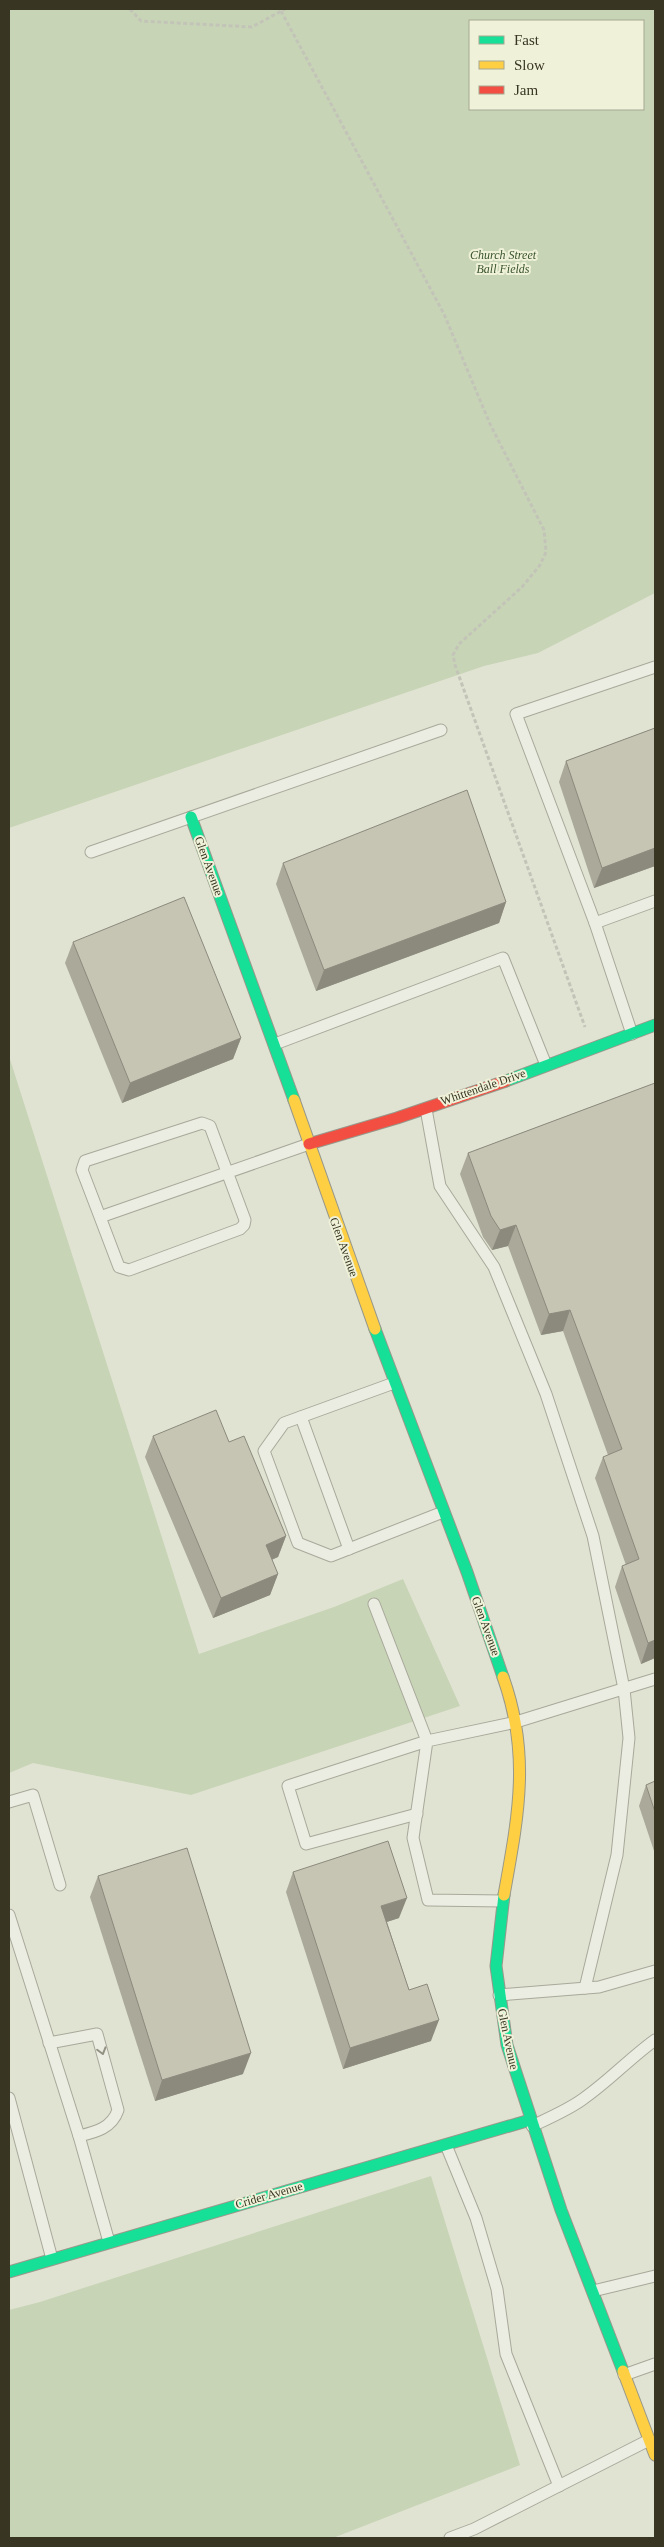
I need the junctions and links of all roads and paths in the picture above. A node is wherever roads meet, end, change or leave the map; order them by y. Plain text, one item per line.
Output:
1 (130, 9) edge
2 (283, 10) edge
3 (655, 667) edge
4 (441, 730) dead end
5 (191, 817) junction
6 (91, 852) dead end
7 (655, 901) edge
8 (595, 923) junction
9 (655, 1025) edge
10 (632, 1034) junction
11 (275, 1044) junction
12 (593, 1048) junction
13 (546, 1065) junction
14 (426, 1108) junction
15 (309, 1144) junction
16 (227, 1172) junction
17 (100, 1218) junction
18 (394, 1383) junction
19 (300, 1417) junction
20 (443, 1512) junction
21 (349, 1549) junction
22 (374, 1604) dead end
23 (655, 1679) edge
24 (624, 1689) junction
25 (516, 1722) junction
26 (427, 1741) junction
27 (9, 1802) edge
28 (417, 1814) junction
29 (60, 1885) dead end
30 (503, 1901) junction
31 (9, 1915) edge
32 (655, 1971) edge
33 (586, 1988) junction
34 (499, 1995) junction
35 (655, 2040) edge
36 (49, 2043) junction
37 (9, 2098) edge
38 (531, 2123) junction
39 (79, 2136) junction
40 (445, 2144) junction
41 (109, 2242) junction
42 (52, 2259) junction
43 (9, 2272) edge
44 (655, 2276) edge
45 (593, 2291) junction
46 (655, 2364) edge
47 (624, 2375) junction
48 (649, 2440) junction
49 (655, 2455) edge
50 (559, 2486) junction
51 (450, 2538) edge

1 - 2 path
2 - 12 path
3 - 8 lane
4 - 5 lane
5 - 6 lane
5 - 11 street, Glen Avenue
7 - 8 lane
8 - 10 lane
9 - 10 street, Whittendale Drive
10 - 12 street, Whittendale Drive
11 - 13 lane
11 - 15 street, Glen Avenue
12 - 13 street, Whittendale Drive
13 - 14 street, Whittendale Drive
14 - 15 street, Whittendale Drive
14 - 24 lane
15 - 16 lane
15 - 18 street, Glen Avenue
16 - 17 lane
16 - 17 lane
16 - 17 lane
18 - 19 lane
18 - 20 street, Glen Avenue
19 - 21 lane
19 - 21 lane
20 - 21 lane
20 - 25 street, Glen Avenue
22 - 26 lane
23 - 24 lane
24 - 25 lane
24 - 33 lane
25 - 26 lane
25 - 30 street, Glen Avenue
26 - 28 lane
26 - 28 lane
27 - 29 lane
28 - 30 lane
30 - 34 street, Glen Avenue
31 - 36 lane
32 - 33 lane
33 - 34 lane
34 - 38 street, Glen Avenue
35 - 38 lane
36 - 39 lane
36 -> 39 lane
37 - 42 lane
38 - 40 street, Crider Avenue
38 - 45 street, Glen Avenue
39 - 41 lane
40 - 41 street, Crider Avenue
40 - 50 lane
41 - 42 street, Crider Avenue
42 - 43 street, Crider Avenue
44 - 45 lane
45 - 47 street, Glen Avenue
46 - 47 lane
47 - 48 street, Glen Avenue
48 - 49 street, Glen Avenue
48 - 50 lane
50 - 51 lane

